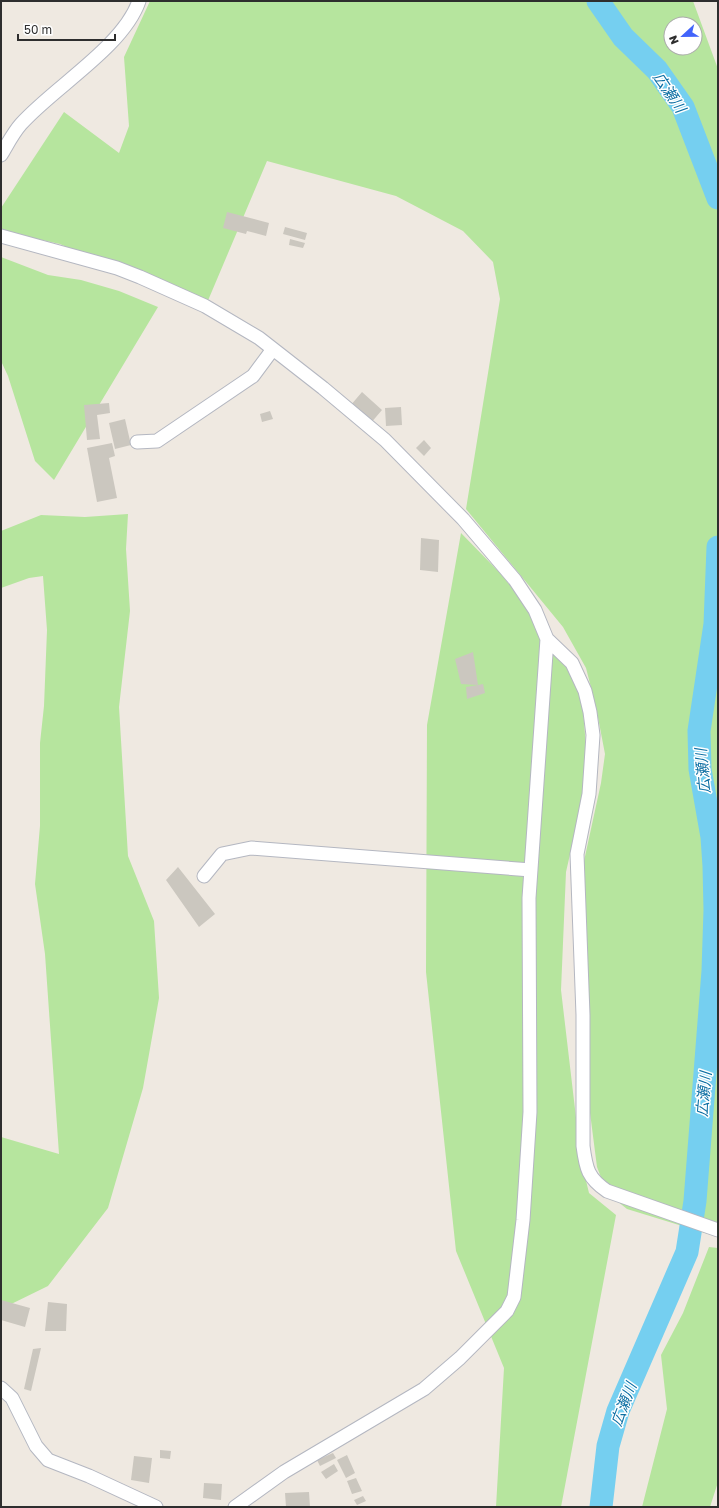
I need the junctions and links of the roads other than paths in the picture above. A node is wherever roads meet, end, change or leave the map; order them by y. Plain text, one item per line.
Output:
1 (139, 1) edge
2 (1, 155) edge
3 (1, 236) edge
4 (273, 349) junction
5 (137, 442) dead end
6 (546, 639) junction
7 (531, 870) junction
8 (204, 876) dead end
9 (718, 1230) edge
10 (1, 1388) edge
11 (156, 1507) edge
12 (235, 1507) edge

1 - 2 street
3 - 4 street
4 - 5 street
4 - 6 street
6 - 7 street
6 - 9 street
7 - 8 street
7 - 12 street
10 - 11 street

